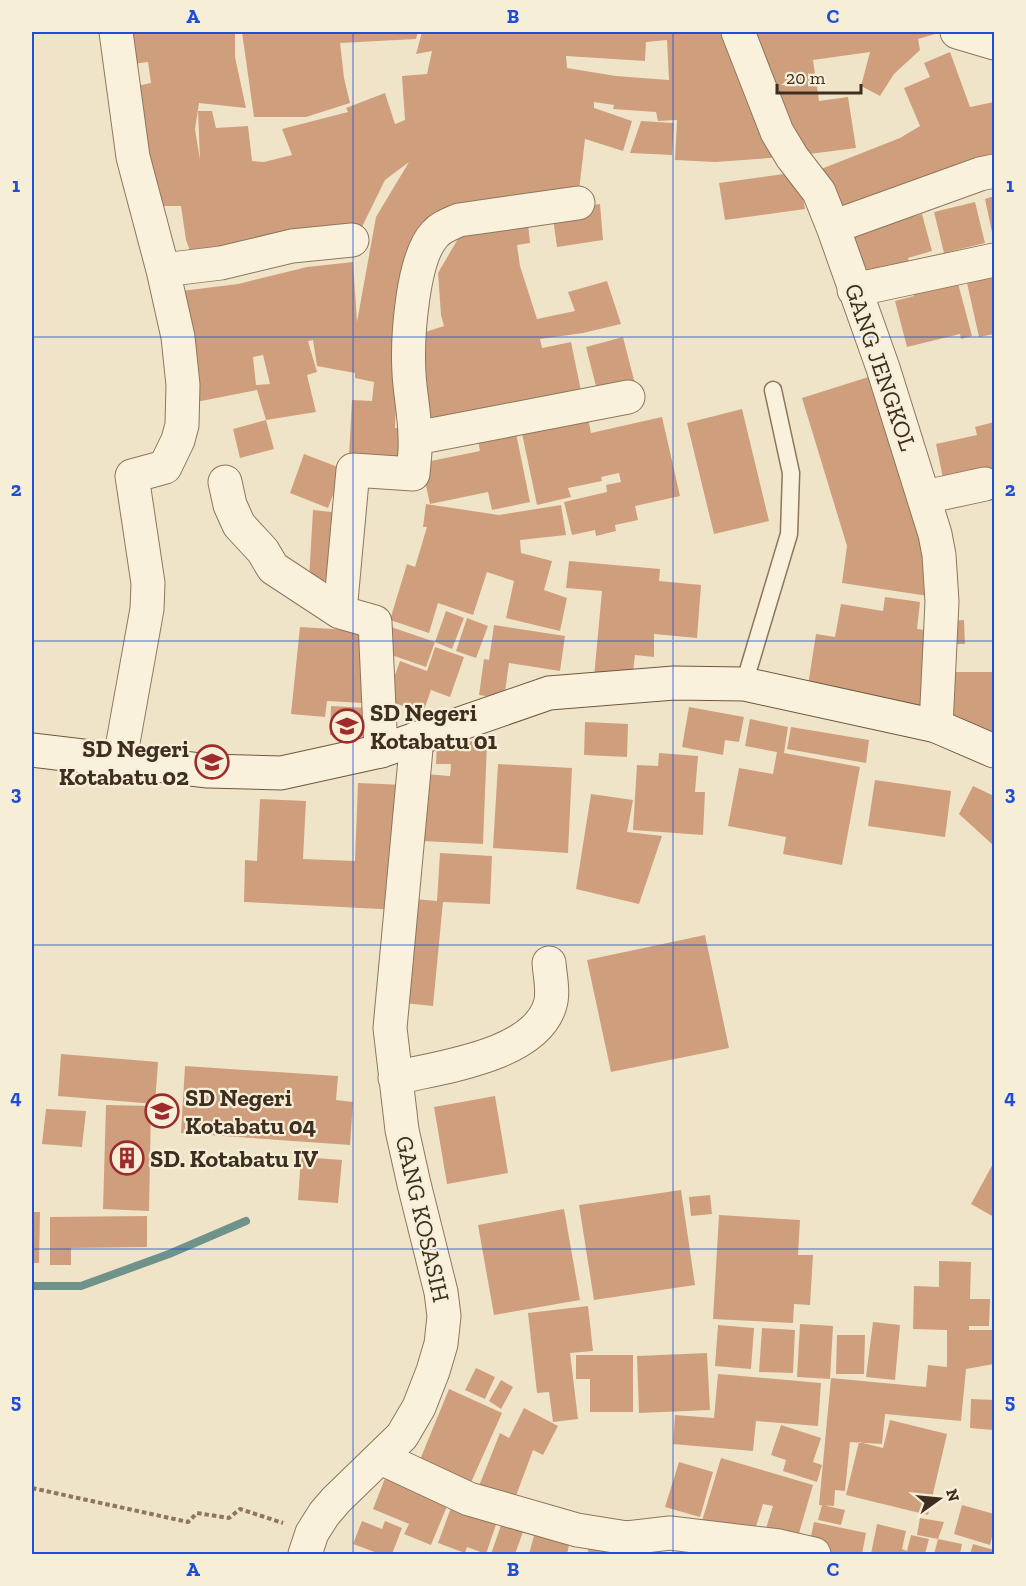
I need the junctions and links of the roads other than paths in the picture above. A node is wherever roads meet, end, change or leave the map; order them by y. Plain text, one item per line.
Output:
1 (116, 32) edge
2 (738, 32) edge
3 (957, 32) edge
4 (994, 43) edge
5 (994, 171) edge
6 (578, 203) dead end
7 (833, 227) junction
8 (352, 240) dead end
9 (994, 260) edge
10 (163, 270) junction
11 (854, 290) junction
12 (773, 390) dead end
13 (628, 397) dead end
14 (416, 438) junction
15 (225, 482) dead end
16 (985, 484) dead end
17 (925, 497) junction
18 (340, 612) junction
19 (744, 684) junction
20 (936, 726) junction
21 (417, 738) junction
22 (32, 750) edge
23 (381, 751) junction
24 (994, 751) edge
25 (120, 759) junction
26 (549, 963) dead end
27 (395, 1078) junction
28 (381, 1458) junction
29 (308, 1544) edge
30 (814, 1554) edge

1 - 10 street
2 - 7 street, GANG JENGKOL
3 - 4 street
5 - 7 street
6 - 14 street
7 - 11 street, GANG JENGKOL
8 - 10 street
9 - 11 street
10 - 25 street
11 - 17 street, GANG JENGKOL
12 - 19 lane
13 - 14 street
14 - 18 street
15 - 18 street
16 - 17 street
17 - 20 street, GANG JENGKOL
18 - 23 street
19 - 20 street
19 - 21 street
20 - 24 street
21 - 23 street
21 - 27 street, GANG KOSASIH
22 - 25 street
23 - 25 street
26 - 27 street
27 - 28 street, GANG KOSASIH
28 - 29 street, GANG KOSASIH
28 - 30 street

